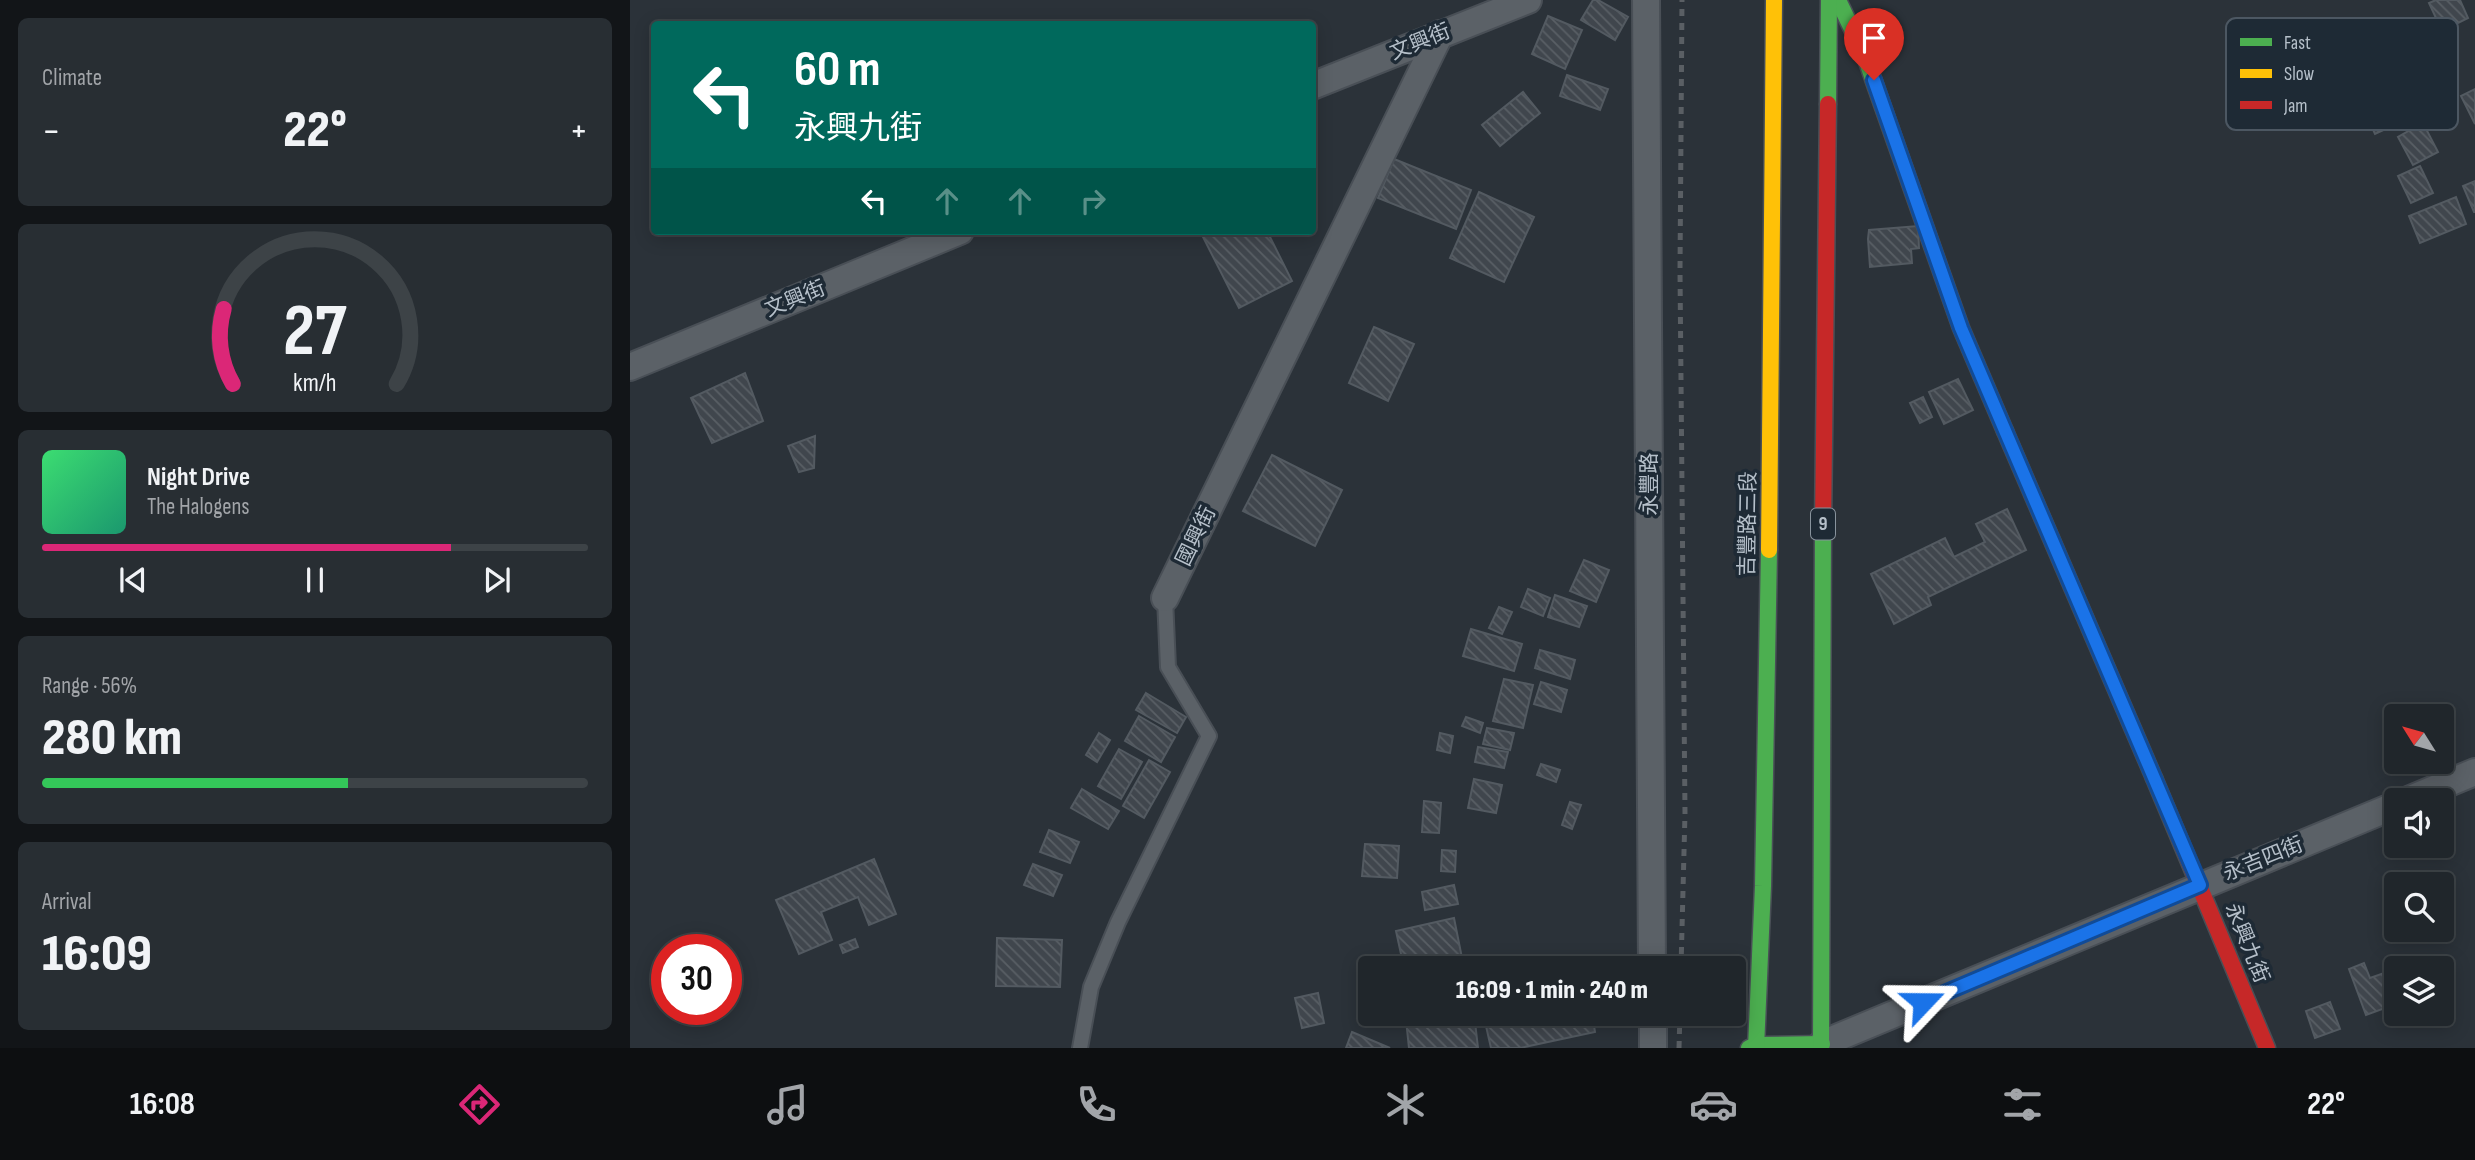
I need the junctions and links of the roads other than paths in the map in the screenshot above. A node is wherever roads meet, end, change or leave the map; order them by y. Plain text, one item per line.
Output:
1 (1528, 0) edge
2 (1646, 0) edge
3 (1774, 0) edge
4 (1829, 0) edge
5 (1838, 0) edge
6 (1440, 34) junction
7 (1316, 84) edge
8 (950, 235) edge
9 (630, 367) edge
10 (1165, 598) joint
11 (2475, 772) edge
12 (2437, 788) edge
13 (2384, 810) edge
14 (2200, 885) junction
15 (1652, 956) edge
16 (1653, 1026) edge
17 (1821, 1046) edge
18 (1754, 1047) edge
19 (1080, 1048) edge
20 (1653, 1048) edge
21 (2267, 1048) edge

1 - 6 street, 文興街
2 - 15 street, 永豐路
3 - 18 main road, 吉豐路三段
4 - 17 main road, 9
5 - 14 main road, 永興九街
6 - 7 street, 文興街
6 - 10 street, 國興街
8 - 9 street, 文興街
10 - 19 lane, 國興街
11 - 12 street
13 - 14 street, 永吉四街
14 - 17 street, 永吉四街
14 - 21 main road, 永興九街
16 - 20 street
17 - 18 main road

